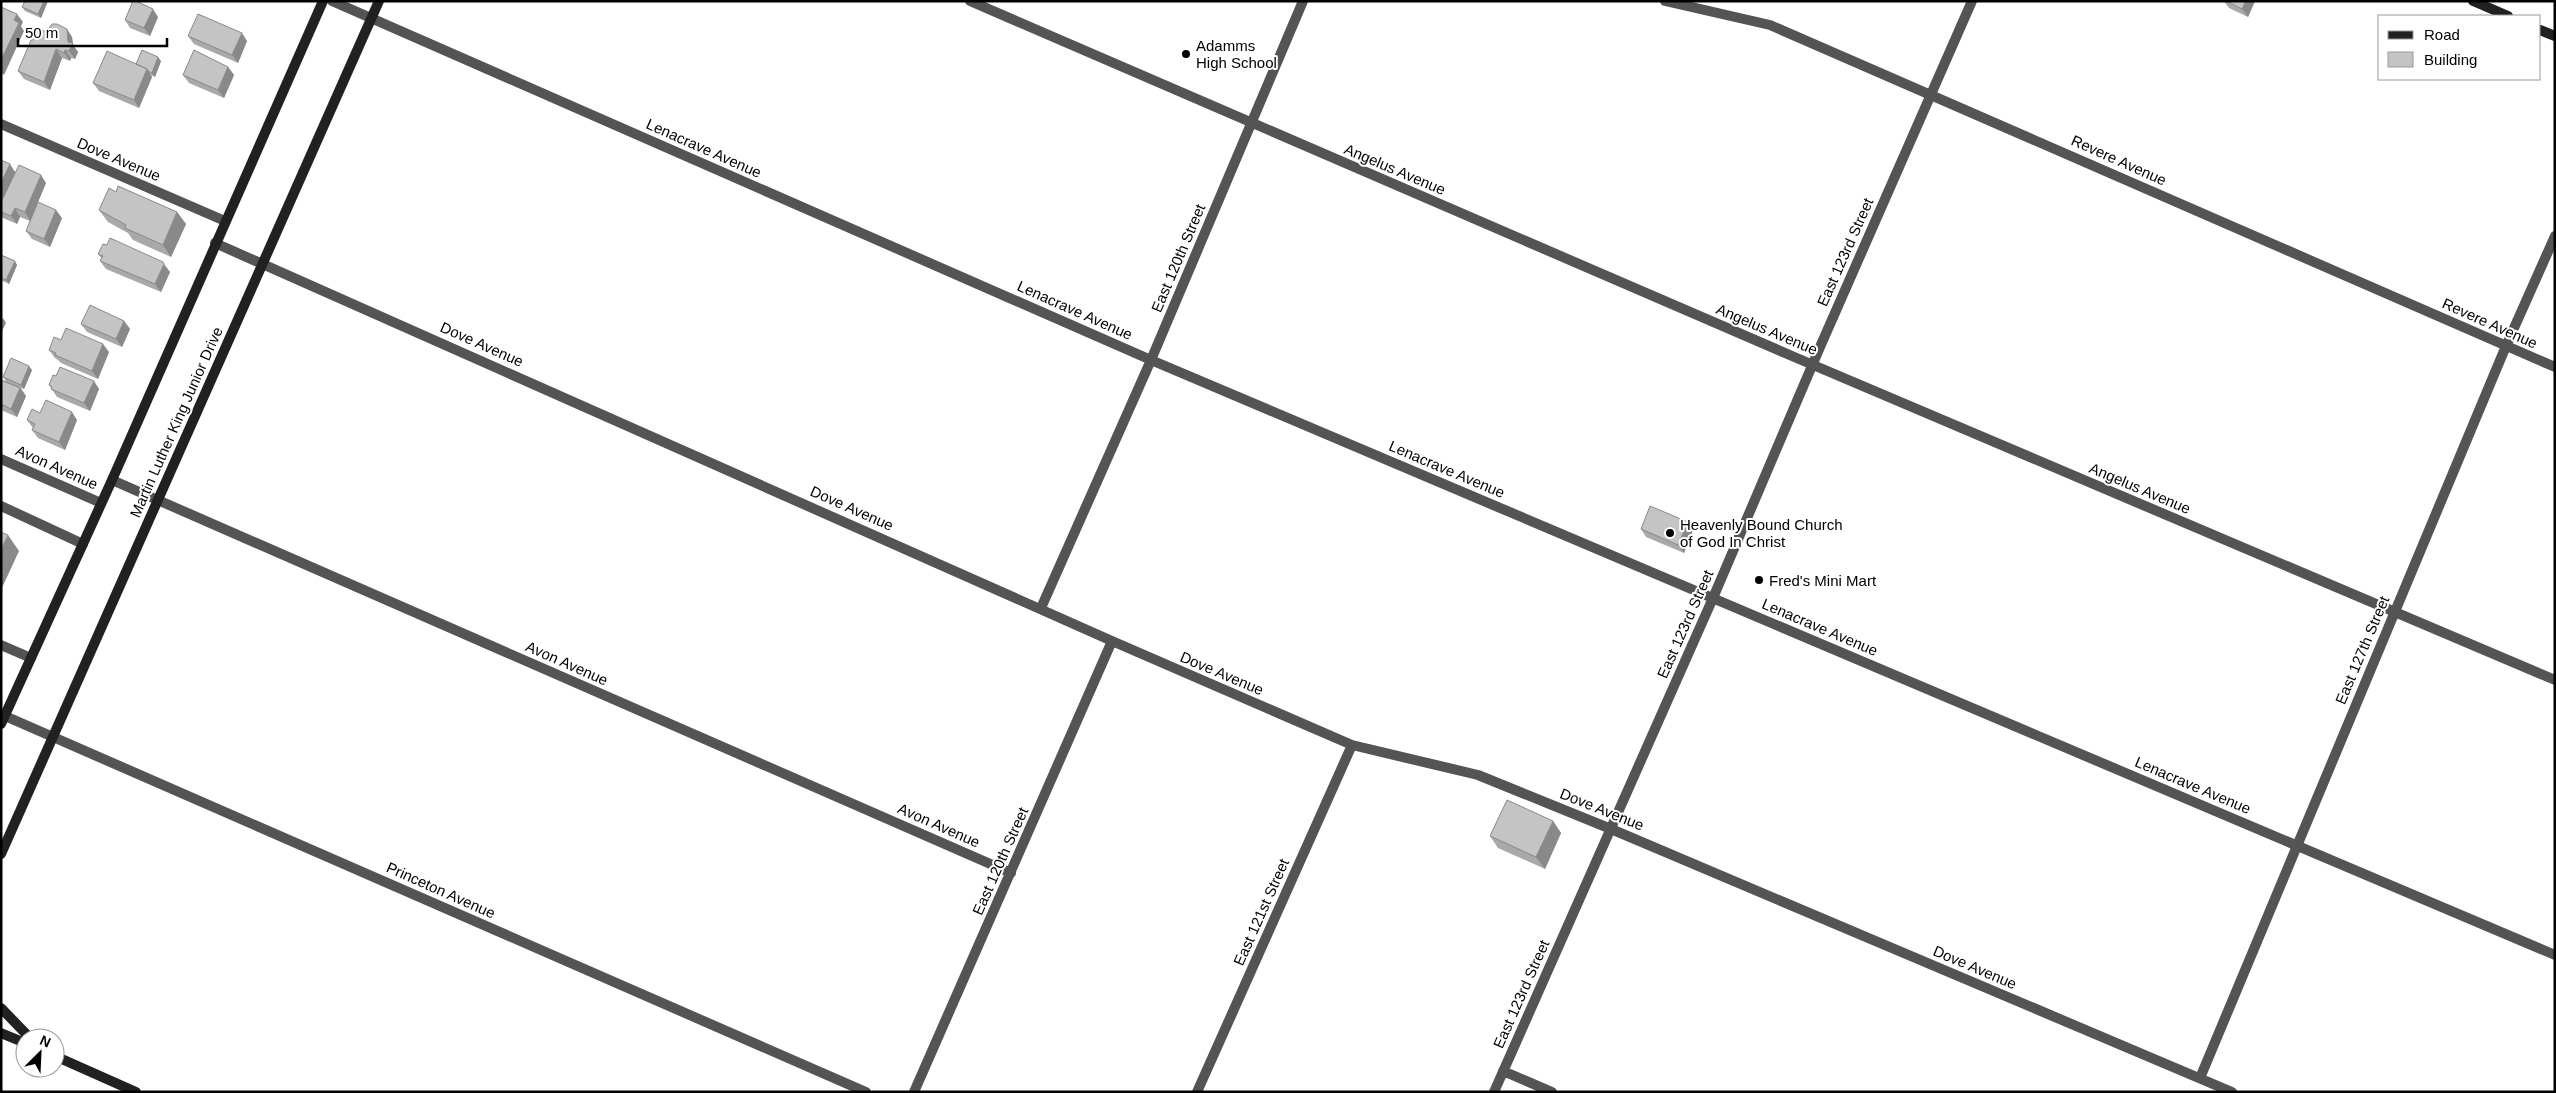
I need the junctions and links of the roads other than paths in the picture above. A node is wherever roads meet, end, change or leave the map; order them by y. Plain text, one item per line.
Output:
1 (323, 1) edge
2 (332, 1) edge
3 (379, 1) edge
4 (970, 1) edge
5 (1303, 1) edge
6 (1665, 1) edge
7 (1972, 1) edge
8 (2473, 1) edge
9 (2506, 15) edge
10 (371, 18) junction
11 (2541, 30) edge
12 (2555, 36) edge
13 (1930, 94) junction
14 (1251, 123) junction
15 (1, 124) edge
16 (225, 221) junction
17 (2555, 236) edge
18 (215, 243) junction
19 (263, 264) junction
20 (2506, 346) junction
21 (1151, 360) junction
22 (1812, 364) junction
23 (2555, 367) edge
24 (1, 459) edge
25 (112, 480) junction
26 (157, 500) junction
27 (101, 503) junction
28 (1, 506) edge
29 (83, 544) junction
30 (1713, 598) junction
31 (1041, 608) junction
32 (2394, 612) junction
33 (1112, 641) junction
34 (1, 645) edge
35 (31, 658) junction
36 (2555, 680) edge
37 (3, 720) edge
38 (52, 736) junction
39 (1352, 745) junction
40 (1611, 829) junction
41 (2297, 845) junction
42 (1, 854) edge
43 (1011, 873) junction
44 (2555, 955) edge
45 (1, 1008) edge
46 (20, 1028) edge
47 (1, 1033) edge
48 (15, 1039) edge
49 (65, 1060) edge
50 (1503, 1071) junction
51 (2200, 1078) junction
52 (136, 1092) edge
53 (866, 1092) edge
54 (914, 1092) edge
55 (1197, 1092) edge
56 (1494, 1092) edge
57 (1552, 1092) edge
58 (2232, 1092) edge

1 - 16 main road
2 - 10 street, Lenacrave Avenue
3 - 10 main road, Martin Luther King Junior Drive
4 - 14 street, Angelus Avenue
5 - 14 street, East 120th Street
6 - 13 street, Revere Avenue
7 - 13 street, East 123rd Street
8 - 9 main road
10 - 19 main road, Martin Luther King Junior Drive
10 - 21 street, Lenacrave Avenue
11 - 12 main road
13 - 20 street, Revere Avenue
13 - 22 street, East 123rd Street
14 - 21 street, East 120th Street
14 - 22 street, Angelus Avenue
15 - 16 street, Dove Avenue
16 - 18 main road
17 - 20 street, East 127th Street
18 - 19 street, Dove Avenue
18 - 25 main road
19 - 26 main road, Martin Luther King Junior Drive
19 - 31 street, Dove Avenue
20 - 23 street, Revere Avenue
20 - 32 street, East 127th Street
21 - 30 street, Lenacrave Avenue
21 - 31 street, East 120th Street
22 - 30 street, East 123rd Street
22 - 32 street, Angelus Avenue
24 - 27 street, Avon Avenue
25 - 26 street, Avon Avenue
25 - 27 main road
26 - 38 main road, Martin Luther King Junior Drive
26 - 43 street, Avon Avenue
27 - 29 main road
28 - 29 street
29 - 35 main road
30 - 40 street, East 123rd Street
30 - 41 street, Lenacrave Avenue
31 - 33 street, Dove Avenue
32 - 36 street, Angelus Avenue
32 - 41 street, East 127th Street
33 - 39 street, Dove Avenue
33 - 43 street, East 120th Street
34 - 35 street
35 - 37 main road
37 - 38 street, Princeton Avenue
38 - 42 main road, Martin Luther King Junior Drive
38 - 53 street, Princeton Avenue
39 - 40 street, Dove Avenue
39 - 55 street, East 121st Street
40 - 50 street, East 123rd Street
40 - 51 street, Dove Avenue
41 - 44 street, Lenacrave Avenue
41 - 51 street, East 127th Street
43 - 54 street, East 120th Street
45 - 46 main road
47 - 48 main road
49 - 52 main road
50 - 56 street, East 123rd Street
50 - 57 street
51 - 58 street, Dove Avenue

